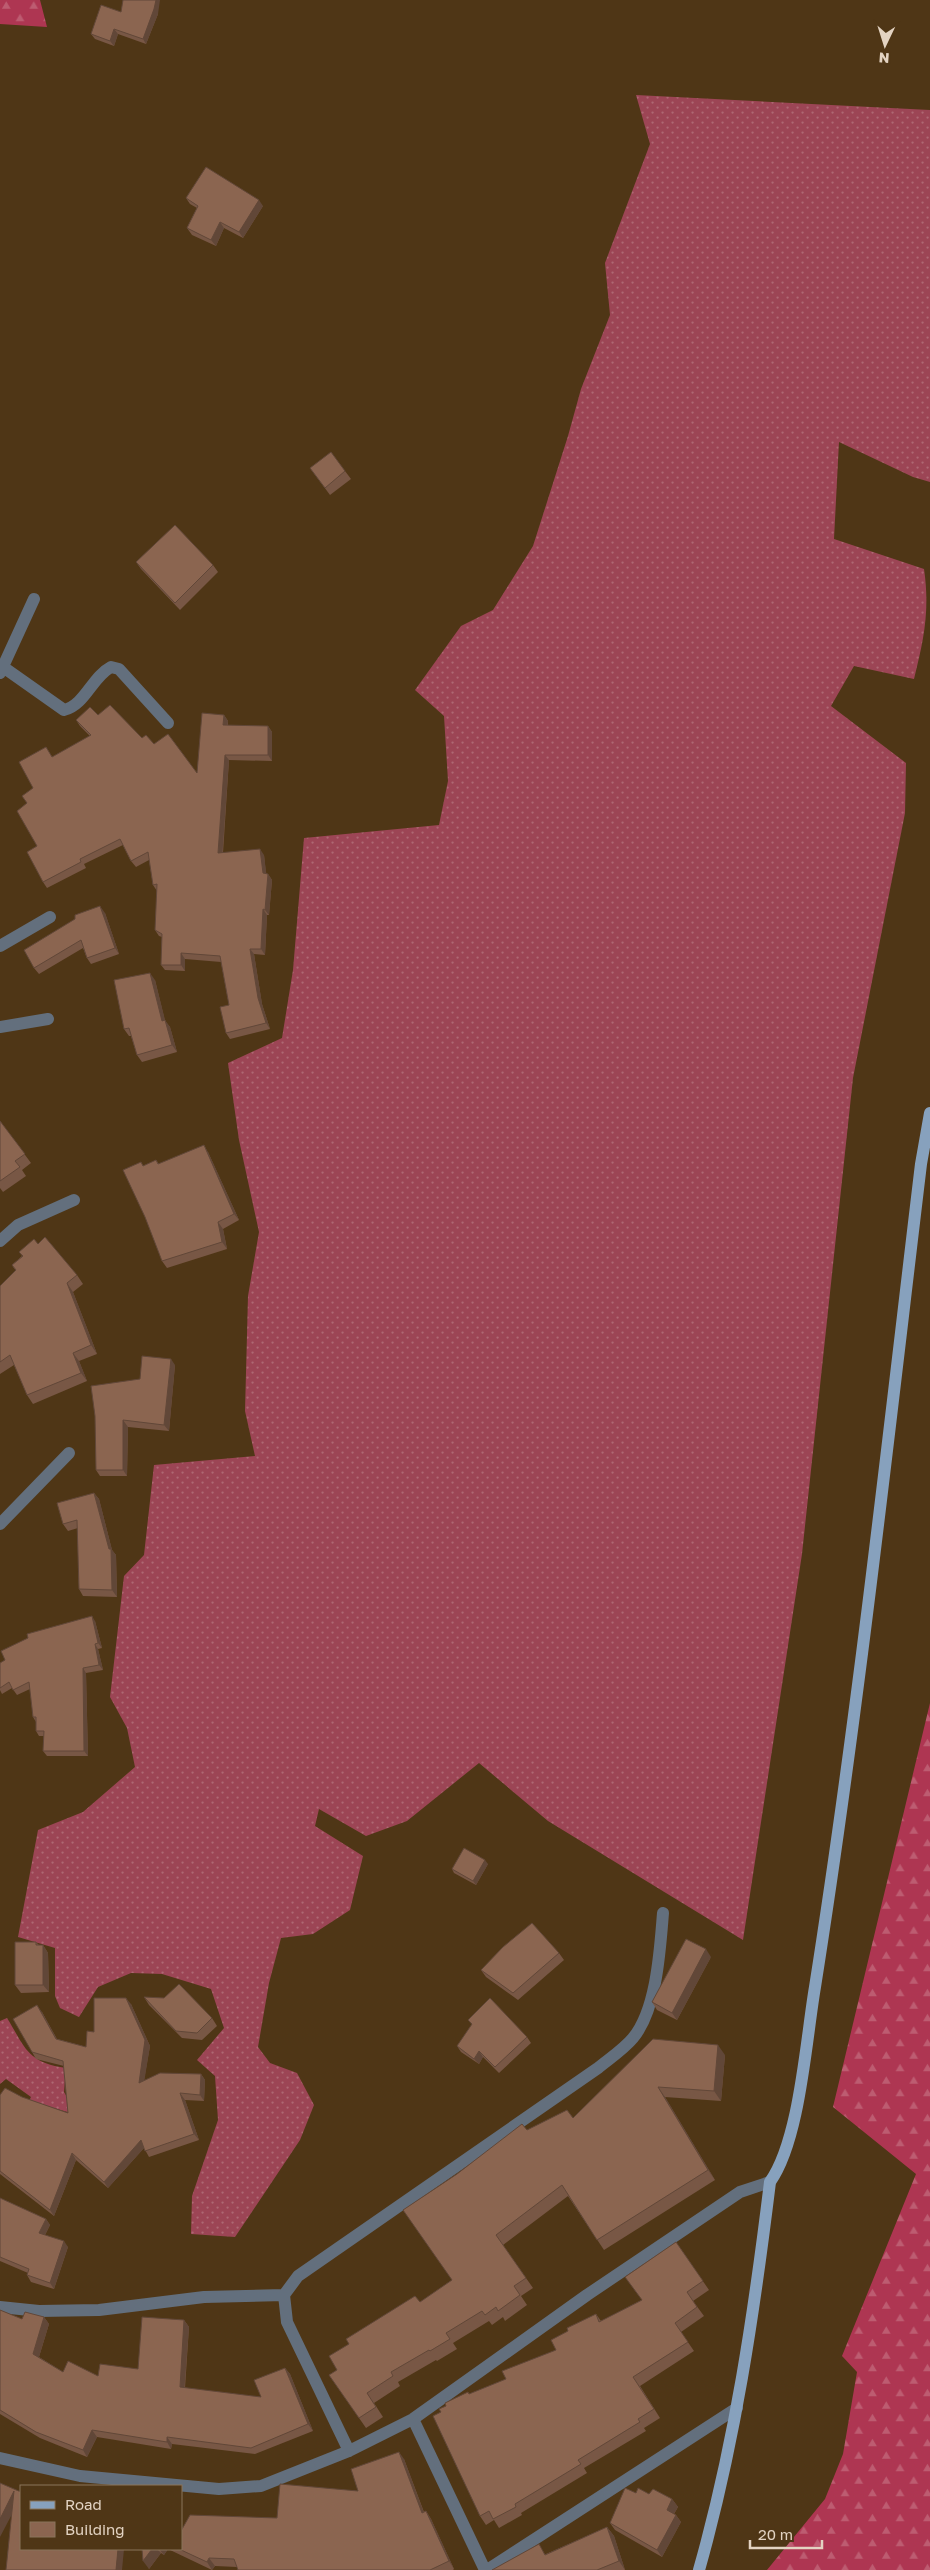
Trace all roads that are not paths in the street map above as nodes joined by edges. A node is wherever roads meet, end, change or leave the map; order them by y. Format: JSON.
{"nodes":[{"id":1,"x":34,"y":599,"type":"dead end"},
{"id":2,"x":2,"y":670,"type":"edge"},
{"id":3,"x":168,"y":723,"type":"dead end"},
{"id":4,"x":50,"y":917,"type":"dead end"},
{"id":5,"x":0,"y":946,"type":"edge"},
{"id":6,"x":48,"y":1019,"type":"dead end"},
{"id":7,"x":0,"y":1027,"type":"edge"},
{"id":8,"x":930,"y":1113,"type":"edge"},
{"id":9,"x":74,"y":1200,"type":"dead end"},
{"id":10,"x":0,"y":1241,"type":"edge"},
{"id":11,"x":68,"y":1453,"type":"dead end"},
{"id":12,"x":0,"y":1524,"type":"edge"},
{"id":13,"x":663,"y":1913,"type":"dead end"},
{"id":14,"x":770,"y":2182,"type":"junction"},
{"id":15,"x":284,"y":2295,"type":"junction"},
{"id":16,"x":0,"y":2306,"type":"edge"},
{"id":17,"x":737,"y":2408,"type":"junction"},
{"id":18,"x":413,"y":2419,"type":"junction"},
{"id":19,"x":349,"y":2451,"type":"junction"},
{"id":20,"x":0,"y":2458,"type":"edge"},
{"id":21,"x":176,"y":2485,"type":"edge"},
{"id":22,"x":182,"y":2486,"type":"edge"},
{"id":23,"x":486,"y":2570,"type":"edge"},
{"id":24,"x":699,"y":2570,"type":"edge"}],
"edges":[{"from":1,"to":2,"type":"street"},
{"from":2,"to":3,"type":"street"},
{"from":4,"to":5,"type":"street"},
{"from":6,"to":7,"type":"street"},
{"from":8,"to":14,"type":"main road"},
{"from":9,"to":10,"type":"street"},
{"from":11,"to":12,"type":"street"},
{"from":13,"to":15,"type":"street"},
{"from":14,"to":17,"type":"main road"},
{"from":14,"to":18,"type":"street"},
{"from":15,"to":16,"type":"street"},
{"from":15,"to":19,"type":"street"},
{"from":17,"to":23,"type":"street"},
{"from":17,"to":24,"type":"main road"},
{"from":18,"to":19,"type":"street"},
{"from":18,"to":23,"type":"street"},
{"from":19,"to":22,"type":"street"},
{"from":20,"to":21,"type":"street"}]}
